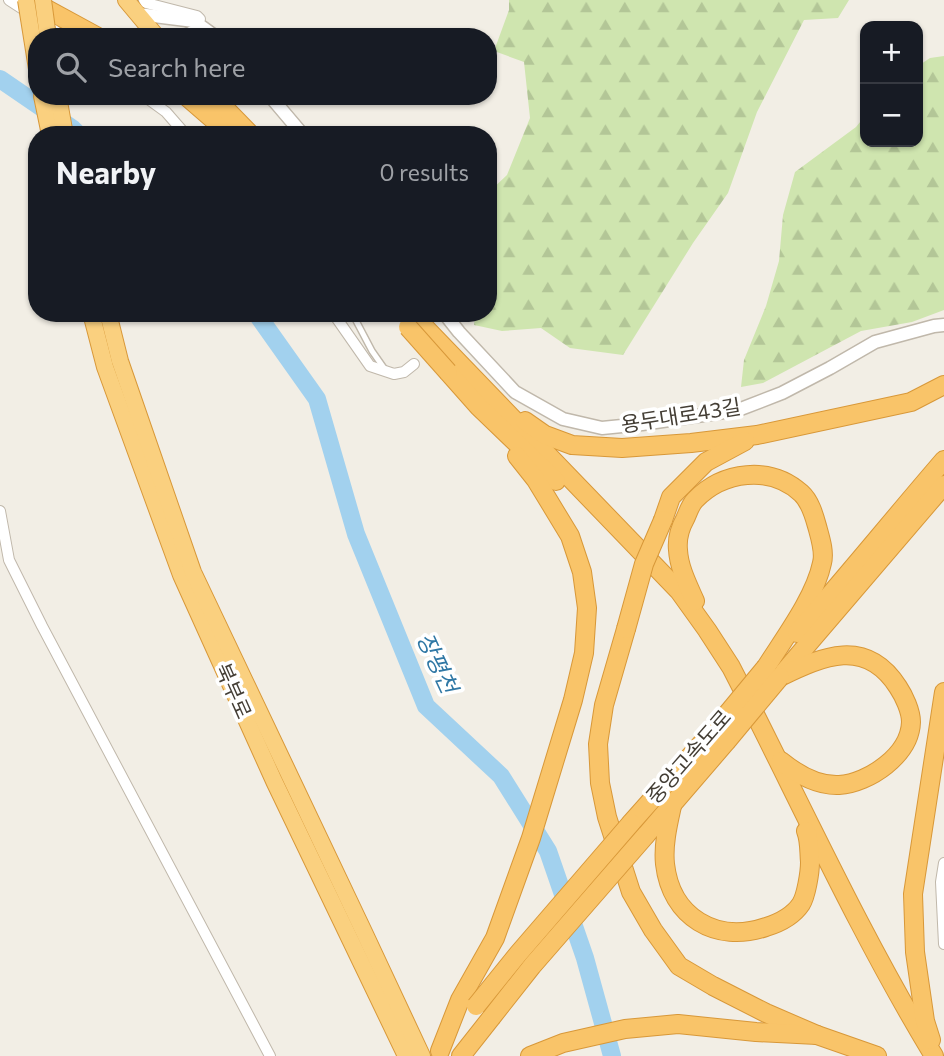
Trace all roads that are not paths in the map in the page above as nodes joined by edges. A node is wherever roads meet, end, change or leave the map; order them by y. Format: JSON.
{"nodes":[{"id":1,"x":9,"y":0,"type":"edge"},
{"id":2,"x":28,"y":0,"type":"edge"},
{"id":3,"x":43,"y":0,"type":"edge"},
{"id":4,"x":126,"y":0,"type":"edge"},
{"id":5,"x":141,"y":7,"type":"edge"},
{"id":6,"x":32,"y":28,"type":"edge"},
{"id":7,"x":47,"y":28,"type":"edge"},
{"id":8,"x":51,"y":28,"type":"edge"},
{"id":9,"x":81,"y":28,"type":"edge"},
{"id":10,"x":152,"y":28,"type":"edge"},
{"id":11,"x":204,"y":28,"type":"edge"},
{"id":12,"x":44,"y":105,"type":"edge"},
{"id":13,"x":60,"y":105,"type":"edge"},
{"id":14,"x":156,"y":105,"type":"edge"},
{"id":15,"x":194,"y":105,"type":"edge"},
{"id":16,"x":196,"y":105,"type":"edge"},
{"id":17,"x":222,"y":105,"type":"edge"},
{"id":18,"x":278,"y":105,"type":"edge"},
{"id":19,"x":48,"y":126,"type":"edge"},
{"id":20,"x":63,"y":126,"type":"edge"},
{"id":21,"x":178,"y":126,"type":"edge"},
{"id":22,"x":213,"y":126,"type":"edge"},
{"id":23,"x":221,"y":126,"type":"edge"},
{"id":24,"x":242,"y":126,"type":"edge"},
{"id":25,"x":295,"y":126,"type":"edge"},
{"id":26,"x":95,"y":322,"type":"edge"},
{"id":27,"x":109,"y":322,"type":"edge"},
{"id":28,"x":339,"y":322,"type":"edge"},
{"id":29,"x":357,"y":322,"type":"edge"},
{"id":30,"x":408,"y":322,"type":"edge"},
{"id":31,"x":409,"y":322,"type":"edge"},
{"id":32,"x":448,"y":322,"type":"edge"},
{"id":33,"x":944,"y":325,"type":"edge"},
{"id":34,"x":113,"y":364,"type":"junction"},
{"id":35,"x":414,"y":364,"type":"dead end"},
{"id":36,"x":387,"y":372,"type":"junction"},
{"id":37,"x":944,"y":385,"type":"edge"},
{"id":38,"x":484,"y":401,"type":"junction"},
{"id":39,"x":757,"y":435,"type":"junction"},
{"id":40,"x":944,"y":460,"type":"edge"},
{"id":41,"x":944,"y":485,"type":"edge"},
{"id":42,"x":0,"y":511,"type":"edge"},
{"id":43,"x":708,"y":630,"type":"junction"},
{"id":44,"x":773,"y":672,"type":"junction"},
{"id":45,"x":944,"y":692,"type":"edge"},
{"id":46,"x":722,"y":733,"type":"junction"},
{"id":47,"x":777,"y":758,"type":"junction"},
{"id":48,"x":671,"y":806,"type":"junction"},
{"id":49,"x":944,"y":863,"type":"edge"},
{"id":50,"x":943,"y":893,"type":"edge"},
{"id":51,"x":944,"y":944,"type":"edge"},
{"id":52,"x":817,"y":1035,"type":"junction"},
{"id":53,"x":438,"y":1054,"type":"edge"},
{"id":54,"x":270,"y":1056,"type":"edge"},
{"id":55,"x":406,"y":1056,"type":"edge"},
{"id":56,"x":422,"y":1056,"type":"edge"},
{"id":57,"x":461,"y":1056,"type":"edge"},
{"id":58,"x":530,"y":1056,"type":"edge"},
{"id":59,"x":877,"y":1056,"type":"edge"},
{"id":60,"x":936,"y":1056,"type":"edge"}],
"edges":[{"from":1,"to":8,"type":"street"},
{"from":2,"to":6,"type":"highway","bridge":true},
{"from":2,"to":9,"type":"highway"},
{"from":3,"to":7,"type":"highway","bridge":true},
{"from":4,"to":5,"type":"highway"},
{"from":5,"to":10,"type":"highway"},
{"from":5,"to":11,"type":"street"},
{"from":12,"to":19,"type":"highway"},
{"from":13,"to":20,"type":"highway"},
{"from":14,"to":21,"type":"street"},
{"from":15,"to":22,"type":"lane"},
{"from":16,"to":23,"type":"highway"},
{"from":17,"to":24,"type":"highway"},
{"from":18,"to":25,"type":"street"},
{"from":26,"to":34,"type":"highway","name":"북부로"},
{"from":27,"to":34,"type":"highway","name":"북부로"},
{"from":28,"to":36,"type":"street"},
{"from":29,"to":36,"type":"lane"},
{"from":30,"to":38,"type":"highway","bridge":true},
{"from":31,"to":38,"type":"highway"},
{"from":32,"to":33,"type":"street","name":"용두대로43길"},
{"from":34,"to":55,"type":"highway","name":"북부로"},
{"from":34,"to":56,"type":"highway","name":"북부로"},
{"from":35,"to":36,"type":"street"},
{"from":37,"to":39,"type":"highway"},
{"from":38,"to":39,"type":"highway"},
{"from":38,"to":43,"type":"highway"},
{"from":38,"to":48,"type":"highway"},
{"from":38,"to":53,"type":"highway"},
{"from":39,"to":52,"type":"highway","bridge":true},
{"from":40,"to":44,"type":"highway","name":"중앙고속도로"},
{"from":41,"to":44,"type":"highway","name":"중앙고속도로"},
{"from":42,"to":54,"type":"street"},
{"from":43,"to":44,"type":"highway"},
{"from":43,"to":47,"type":"highway"},
{"from":44,"to":46,"type":"highway","name":"중앙고속도로","bridge":true},
{"from":44,"to":47,"type":"highway"},
{"from":45,"to":60,"type":"highway"},
{"from":46,"to":48,"type":"highway","name":"중앙고속도로"},
{"from":46,"to":53,"type":"highway","name":"중앙고속도로","bridge":true},
{"from":47,"to":60,"type":"highway"},
{"from":48,"to":57,"type":"highway","name":"중앙고속도로","bridge":true},
{"from":49,"to":50,"type":"street"},
{"from":50,"to":51,"type":"street"},
{"from":52,"to":58,"type":"highway"},
{"from":52,"to":59,"type":"highway"}]}
